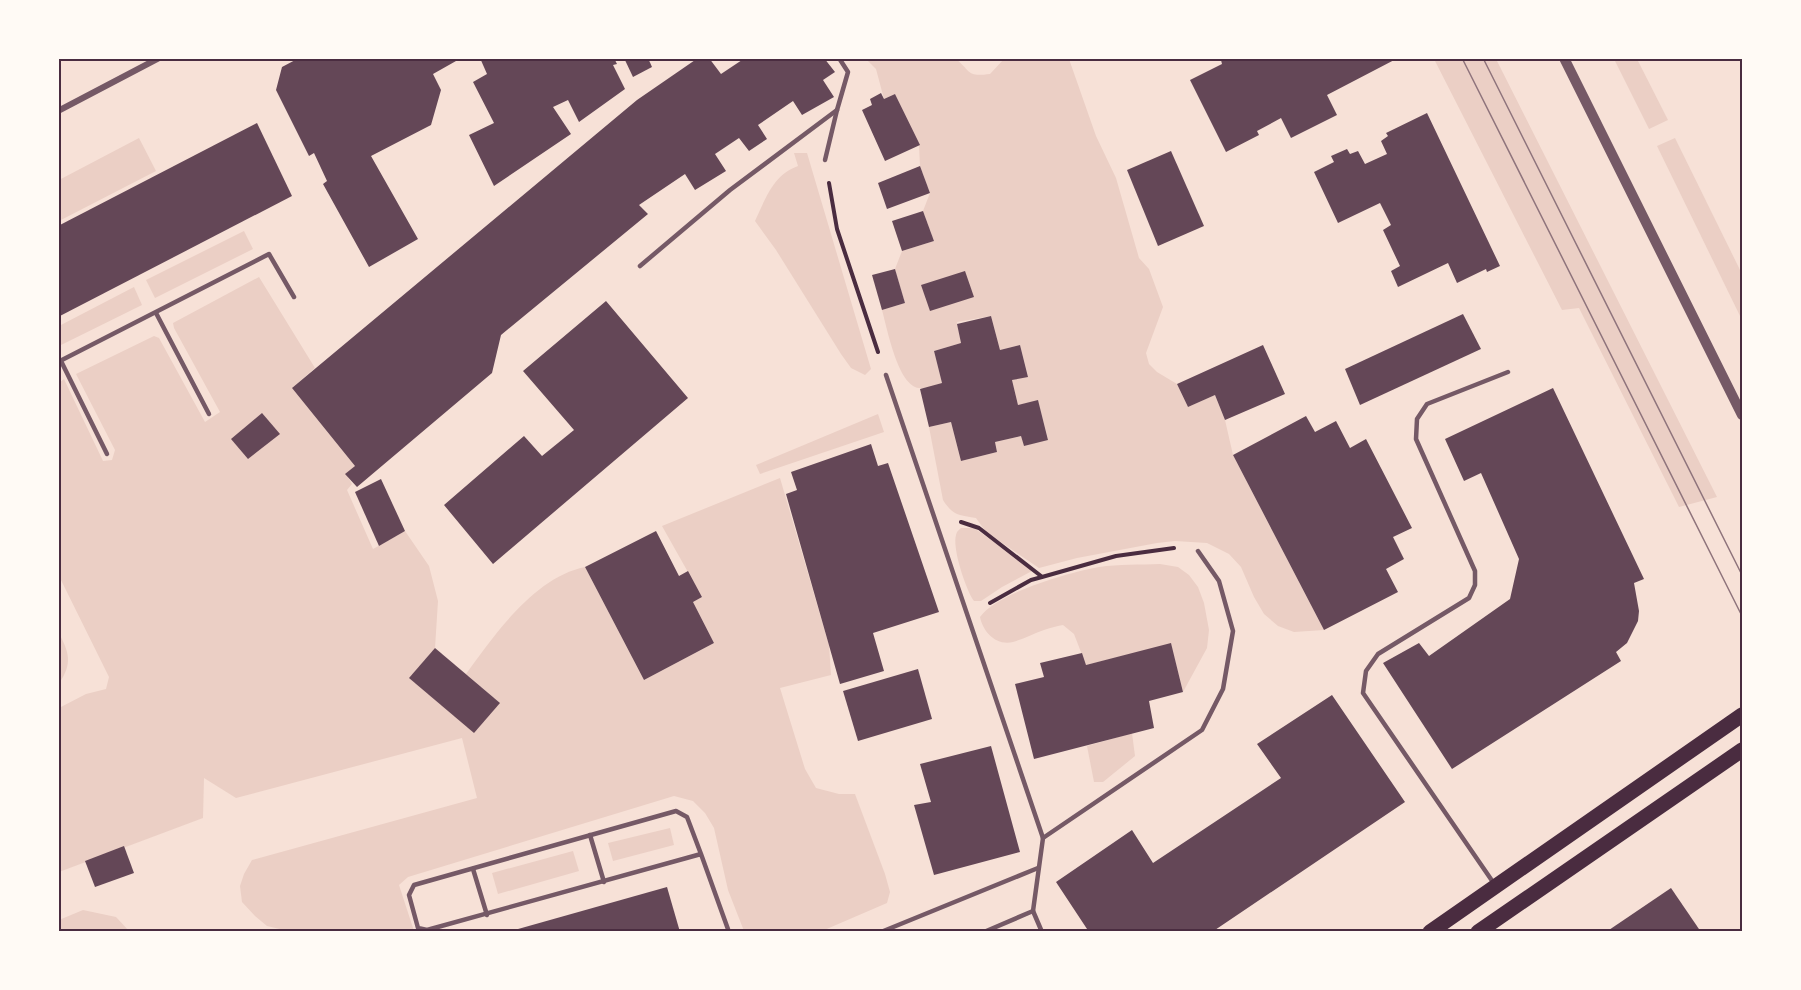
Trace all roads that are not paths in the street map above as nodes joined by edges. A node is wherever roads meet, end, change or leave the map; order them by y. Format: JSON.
{"nodes":[{"id":1,"x":159,"y":58,"type":"edge"},
{"id":2,"x":839,"y":58,"type":"edge"},
{"id":3,"x":1564,"y":58,"type":"edge"},
{"id":4,"x":837,"y":110,"type":"junction"},
{"id":5,"x":58,"y":111,"type":"edge"},
{"id":6,"x":825,"y":160,"type":"road end"},
{"id":7,"x":640,"y":266,"type":"dead end"},
{"id":8,"x":294,"y":297,"type":"dead end"},
{"id":9,"x":156,"y":312,"type":"junction"},
{"id":10,"x":60,"y":361,"type":"edge"},
{"id":11,"x":1508,"y":372,"type":"dead end"},
{"id":12,"x":886,"y":375,"type":"road end"},
{"id":13,"x":209,"y":414,"type":"dead end"},
{"id":14,"x":1743,"y":415,"type":"edge"},
{"id":15,"x":107,"y":454,"type":"dead end"},
{"id":16,"x":1198,"y":551,"type":"road end"},
{"id":17,"x":1743,"y":715,"type":"edge"},
{"id":18,"x":1743,"y":750,"type":"edge"},
{"id":19,"x":590,"y":836,"type":"junction"},
{"id":20,"x":1043,"y":838,"type":"junction"},
{"id":21,"x":701,"y":854,"type":"junction"},
{"id":22,"x":1038,"y":868,"type":"junction"},
{"id":23,"x":473,"y":869,"type":"junction"},
{"id":24,"x":604,"y":882,"type":"junction"},
{"id":25,"x":1495,"y":886,"type":"junction"},
{"id":26,"x":1032,"y":911,"type":"junction"},
{"id":27,"x":487,"y":915,"type":"junction"},
{"id":28,"x":729,"y":932,"type":"edge"},
{"id":29,"x":881,"y":932,"type":"edge"},
{"id":30,"x":984,"y":932,"type":"edge"},
{"id":31,"x":1042,"y":932,"type":"edge"},
{"id":32,"x":1430,"y":932,"type":"edge"},
{"id":33,"x":1478,"y":932,"type":"edge"}],
"edges":[{"from":1,"to":5,"type":"street"},
{"from":2,"to":4,"type":"lane"},
{"from":3,"to":14,"type":"street"},
{"from":4,"to":6,"type":"lane"},
{"from":4,"to":7,"type":"lane"},
{"from":8,"to":9,"type":"lane"},
{"from":9,"to":10,"type":"lane"},
{"from":9,"to":13,"type":"lane"},
{"from":10,"to":15,"type":"lane"},
{"from":11,"to":25,"type":"lane"},
{"from":12,"to":20,"type":"lane"},
{"from":16,"to":20,"type":"lane"},
{"from":17,"to":25,"type":"main road"},
{"from":18,"to":33,"type":"main road"},
{"from":19,"to":21,"type":"lane"},
{"from":19,"to":23,"type":"lane"},
{"from":19,"to":24,"type":"lane"},
{"from":20,"to":22,"type":"lane"},
{"from":21,"to":24,"type":"lane"},
{"from":21,"to":28,"type":"lane"},
{"from":22,"to":26,"type":"lane"},
{"from":22,"to":29,"type":"lane"},
{"from":23,"to":27,"type":"lane"},
{"from":23,"to":27,"type":"lane"},
{"from":24,"to":27,"type":"lane"},
{"from":25,"to":32,"type":"main road"},
{"from":26,"to":30,"type":"lane"},
{"from":26,"to":31,"type":"lane"}]}
